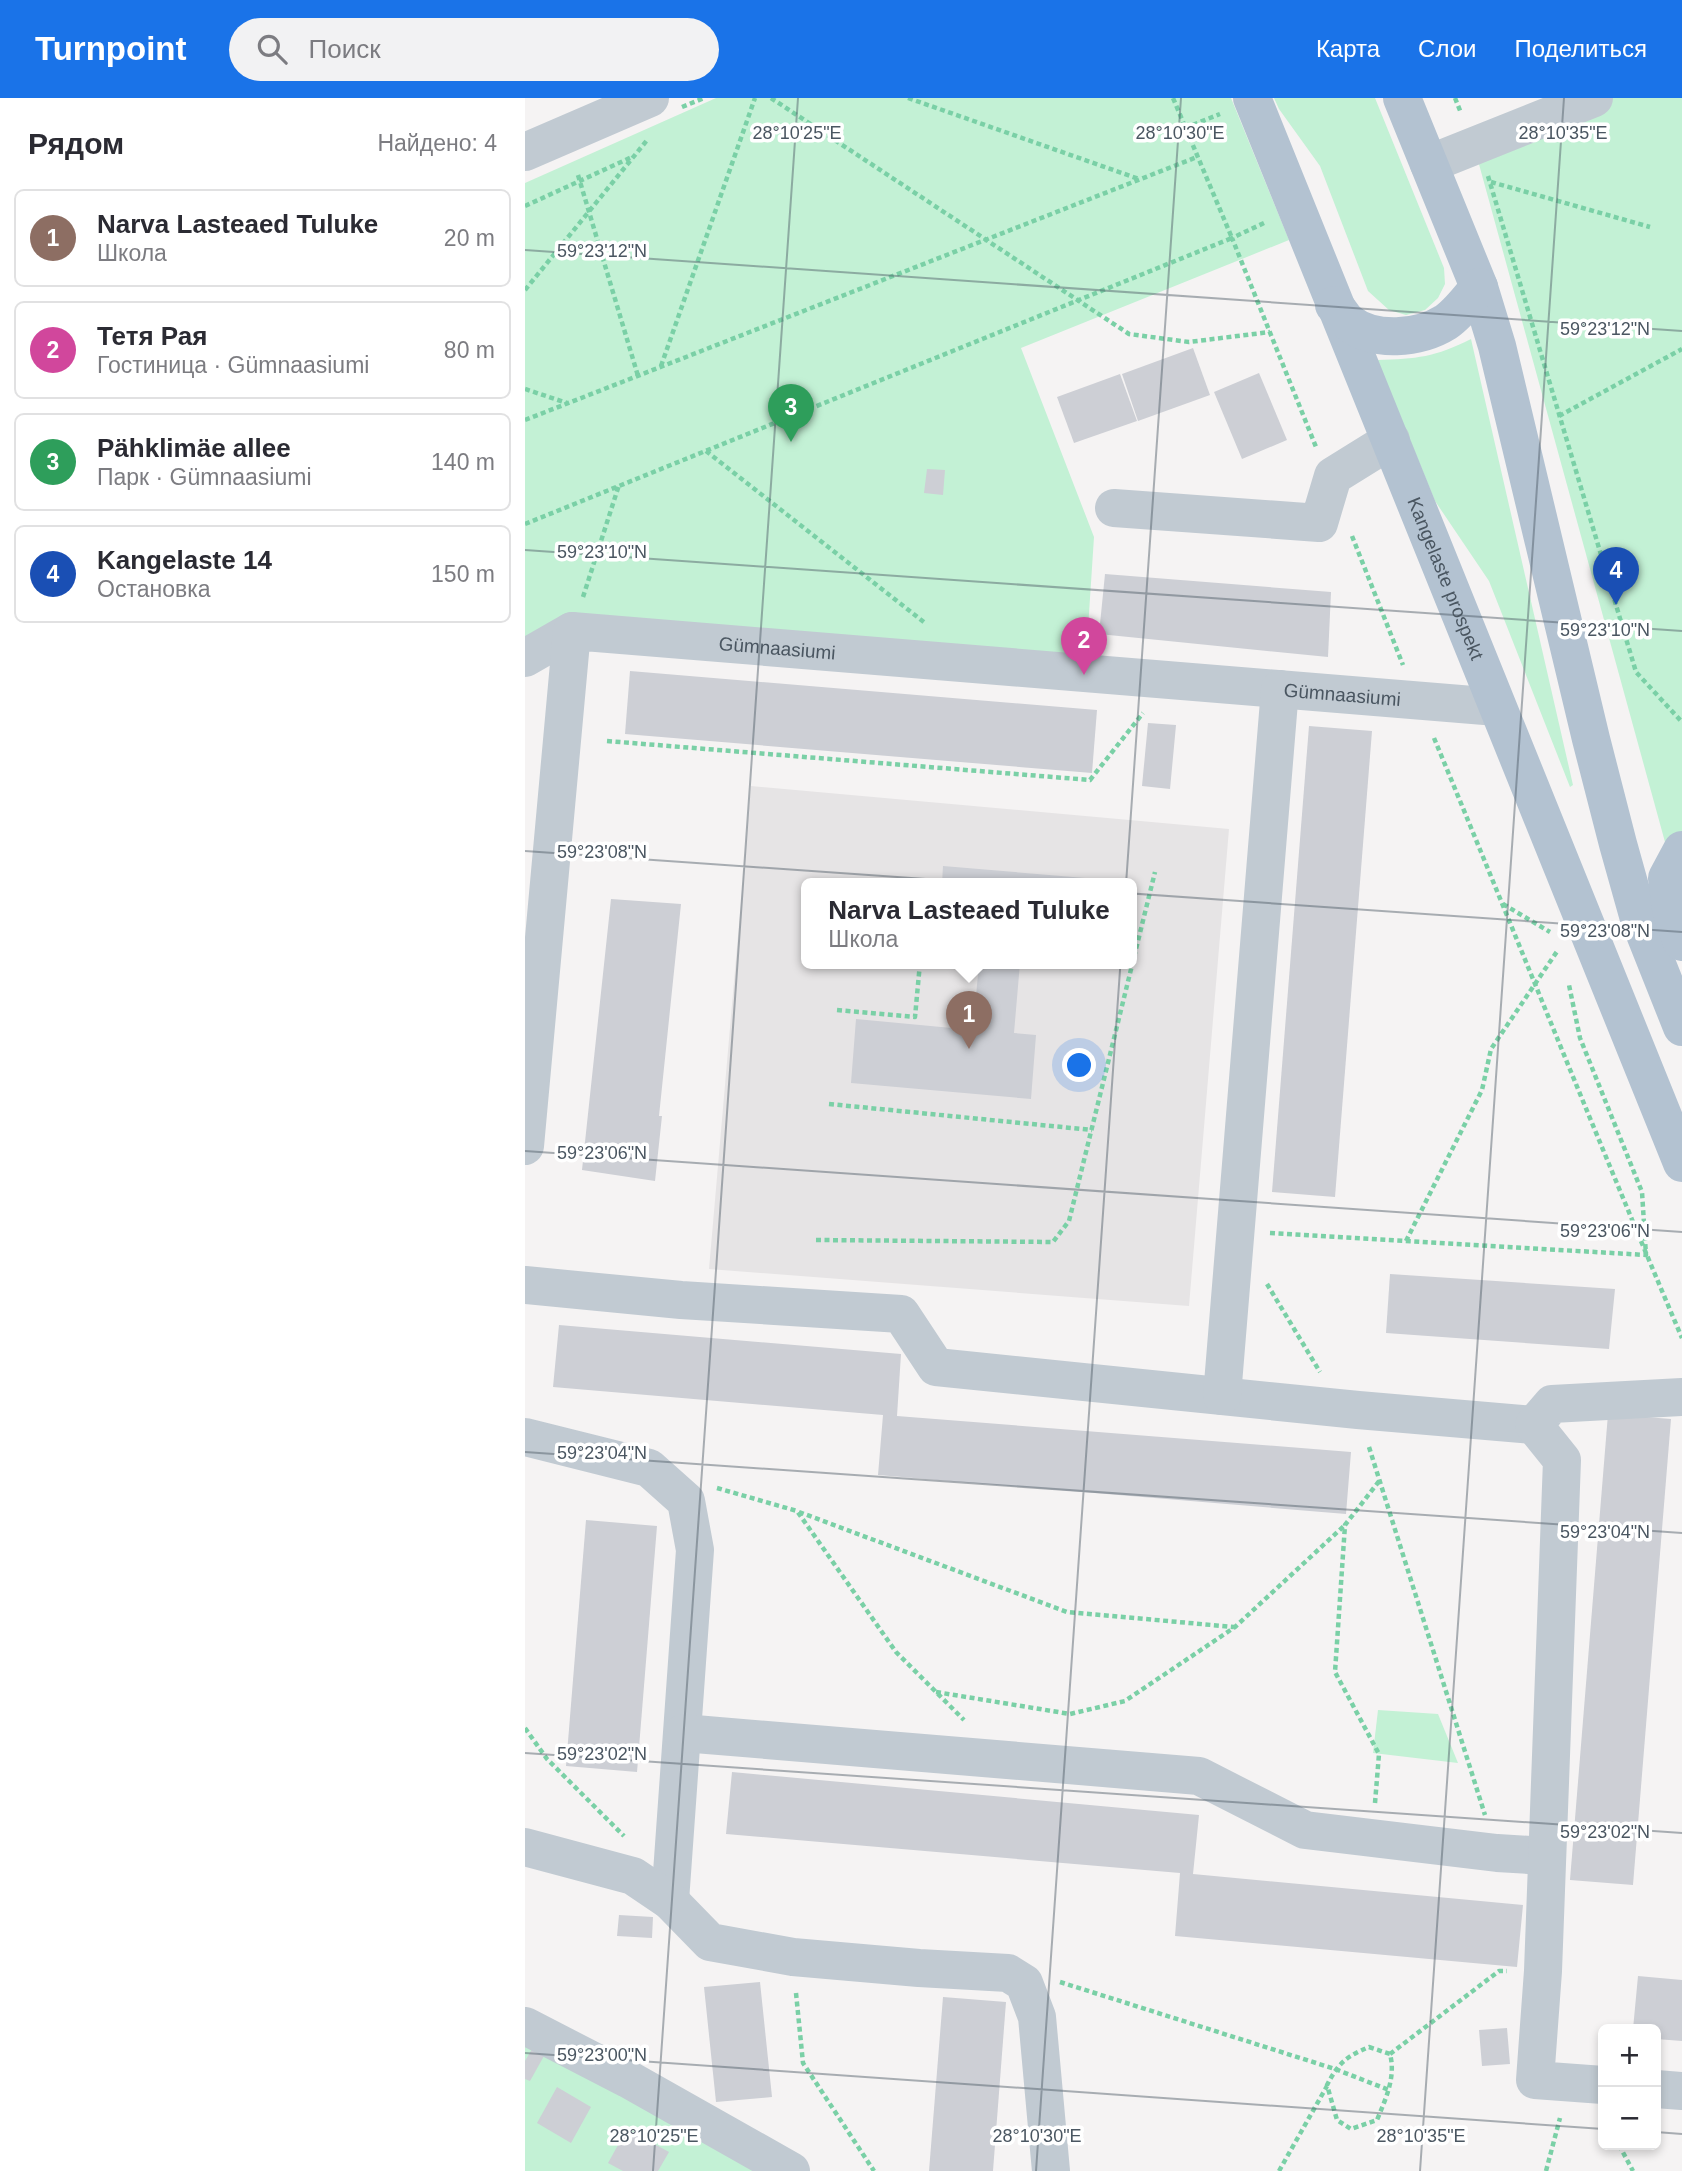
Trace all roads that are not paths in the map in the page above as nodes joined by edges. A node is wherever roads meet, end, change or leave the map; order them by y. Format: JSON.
{"nodes":[{"id":1,"x":1402,"y":98,"type":"edge"},
{"id":2,"x":1594,"y":98,"type":"edge"},
{"id":3,"x":1237,"y":106,"type":"edge"},
{"id":4,"x":651,"y":116,"type":"edge"},
{"id":5,"x":525,"y":152,"type":"edge"},
{"id":6,"x":1429,"y":164,"type":"junction"},
{"id":7,"x":1479,"y":287,"type":"junction"},
{"id":8,"x":1335,"y":305,"type":"junction"},
{"id":9,"x":1391,"y":440,"type":"junction"},
{"id":10,"x":1114,"y":508,"type":"dead end"},
{"id":11,"x":572,"y":631,"type":"junction"},
{"id":12,"x":525,"y":658,"type":"edge"},
{"id":13,"x":1280,"y":689,"type":"junction"},
{"id":14,"x":1497,"y":707,"type":"junction"},
{"id":15,"x":1618,"y":844,"type":"junction"},
{"id":16,"x":1682,"y":850,"type":"edge"},
{"id":17,"x":1557,"y":853,"type":"junction"},
{"id":18,"x":1682,"y":942,"type":"edge"},
{"id":19,"x":1682,"y":1027,"type":"edge"},
{"id":20,"x":525,"y":1146,"type":"edge"},
{"id":21,"x":1682,"y":1163,"type":"edge"},
{"id":22,"x":525,"y":1285,"type":"edge"},
{"id":23,"x":1222,"y":1396,"type":"junction"},
{"id":24,"x":1682,"y":1398,"type":"edge"},
{"id":25,"x":1534,"y":1425,"type":"junction"},
{"id":26,"x":525,"y":1437,"type":"edge"},
{"id":27,"x":683,"y":1733,"type":"junction"},
{"id":28,"x":525,"y":1847,"type":"edge"},
{"id":29,"x":1546,"y":1856,"type":"junction"},
{"id":30,"x":670,"y":1901,"type":"junction"},
{"id":31,"x":525,"y":2026,"type":"edge"},
{"id":32,"x":1586,"y":2084,"type":"edge"},
{"id":33,"x":1661,"y":2089,"type":"edge"},
{"id":34,"x":1682,"y":2091,"type":"edge"},
{"id":35,"x":791,"y":2171,"type":"edge"},
{"id":36,"x":1051,"y":2171,"type":"edge"}],
"edges":[{"from":1,"to":6,"type":"main road"},
{"from":2,"to":6,"type":"street"},
{"from":3,"to":8,"type":"main road","name":"Kangelaste prospekt"},
{"from":4,"to":5,"type":"street"},
{"from":6,"to":7,"type":"main road"},
{"from":7,"to":8,"type":"main road","name":"Kangelaste prospekt"},
{"from":7,"to":15,"type":"main road"},
{"from":8,"to":9,"type":"main road","name":"Kangelaste prospekt"},
{"from":9,"to":10,"type":"street"},
{"from":9,"to":14,"type":"main road","name":"Kangelaste prospekt"},
{"from":11,"to":12,"type":"street"},
{"from":11,"to":13,"type":"street","name":"Gümnaasiumi"},
{"from":11,"to":20,"type":"street"},
{"from":13,"to":14,"type":"street","name":"Gümnaasiumi"},
{"from":13,"to":23,"type":"street"},
{"from":14,"to":17,"type":"main road","name":"Kangelaste prospekt"},
{"from":15,"to":17,"type":"main road"},
{"from":15,"to":19,"type":"main road"},
{"from":16,"to":18,"type":"main road"},
{"from":17,"to":21,"type":"main road","name":"Kangelaste prospekt"},
{"from":22,"to":23,"type":"street"},
{"from":23,"to":25,"type":"street"},
{"from":24,"to":25,"type":"street"},
{"from":25,"to":29,"type":"street"},
{"from":26,"to":27,"type":"street"},
{"from":27,"to":29,"type":"street"},
{"from":27,"to":30,"type":"street"},
{"from":28,"to":30,"type":"street"},
{"from":29,"to":32,"type":"street"},
{"from":30,"to":36,"type":"street"},
{"from":31,"to":35,"type":"street"},
{"from":33,"to":34,"type":"street"}]}
